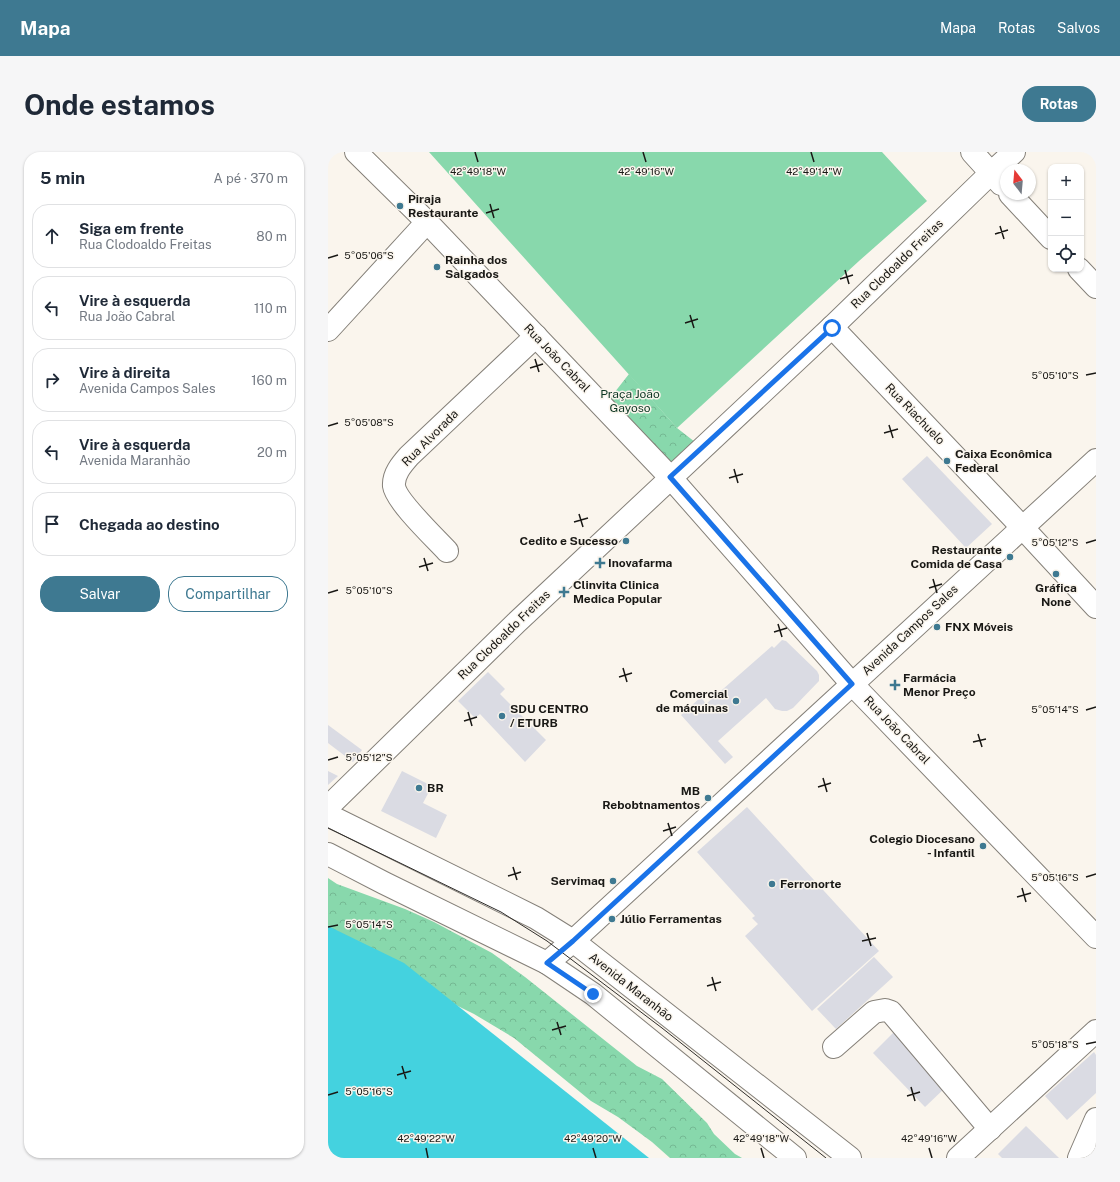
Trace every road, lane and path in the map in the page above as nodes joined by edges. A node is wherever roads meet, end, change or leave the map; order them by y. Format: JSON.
{"nodes":[{"id":1,"x":356,"y":152,"type":"edge"},
{"id":2,"x":972,"y":152,"type":"edge"},
{"id":3,"x":1014,"y":152,"type":"edge"},
{"id":4,"x":991,"y":173,"type":"junction"},
{"id":5,"x":1000,"y":183,"type":"edge"},
{"id":6,"x":1016,"y":200,"type":"edge"},
{"id":7,"x":427,"y":222,"type":"junction"},
{"id":8,"x":1049,"y":236,"type":"edge"},
{"id":9,"x":1082,"y":272,"type":"edge"},
{"id":10,"x":1096,"y":287,"type":"edge"},
{"id":11,"x":832,"y":328,"type":"junction"},
{"id":12,"x":328,"y":330,"type":"edge"},
{"id":13,"x":536,"y":336,"type":"junction"},
{"id":14,"x":1096,"y":460,"type":"edge"},
{"id":15,"x":670,"y":477,"type":"junction"},
{"id":16,"x":1022,"y":527,"type":"junction"},
{"id":17,"x":447,"y":551,"type":"dead end"},
{"id":18,"x":1096,"y":607,"type":"edge"},
{"id":19,"x":852,"y":684,"type":"junction"},
{"id":20,"x":328,"y":807,"type":"edge"},
{"id":21,"x":328,"y":815,"type":"edge"},
{"id":22,"x":328,"y":854,"type":"edge"},
{"id":23,"x":1096,"y":937,"type":"edge"},
{"id":24,"x":573,"y":941,"type":"junction"},
{"id":25,"x":547,"y":963,"type":"junction"},
{"id":26,"x":1096,"y":1031,"type":"edge"},
{"id":27,"x":834,"y":1046,"type":"dead end"},
{"id":28,"x":1096,"y":1119,"type":"edge"},
{"id":29,"x":990,"y":1129,"type":"junction"},
{"id":30,"x":795,"y":1158,"type":"edge"},
{"id":31,"x":850,"y":1158,"type":"edge"},
{"id":32,"x":958,"y":1158,"type":"edge"},
{"id":33,"x":1079,"y":1158,"type":"edge"}],
"edges":[{"from":1,"to":7,"type":"street","name":"Rua João Cabral"},
{"from":2,"to":4,"type":"street"},
{"from":3,"to":4,"type":"street","name":"Rua Clodoaldo Freitas"},
{"from":4,"to":5,"type":"street"},
{"from":4,"to":11,"type":"street","name":"Rua Clodoaldo Freitas"},
{"from":6,"to":8,"type":"street"},
{"from":7,"to":12,"type":"street"},
{"from":7,"to":13,"type":"street","name":"Rua João Cabral"},
{"from":9,"to":10,"type":"street"},
{"from":11,"to":15,"type":"street","name":"Rua Clodoaldo Freitas"},
{"from":11,"to":16,"type":"street","name":"Rua Riachuelo"},
{"from":13,"to":15,"type":"street","name":"Rua João Cabral"},
{"from":13,"to":17,"type":"street","name":"Rua Alvorada"},
{"from":14,"to":16,"type":"street","name":"Avenida Campos Sales"},
{"from":15,"to":19,"type":"street","name":"Rua João Cabral"},
{"from":15,"to":20,"type":"street","name":"Rua Clodoaldo Freitas"},
{"from":16,"to":18,"type":"street","name":"Rua Riachuelo"},
{"from":16,"to":19,"type":"street","name":"Avenida Campos Sales"},
{"from":19,"to":23,"type":"street","name":"Rua João Cabral"},
{"from":19,"to":24,"type":"street","name":"Avenida Campos Sales"},
{"from":21,"to":24,"type":"street","name":"Avenida Maranhão"},
{"from":22,"to":25,"type":"street"},
{"from":24,"to":25,"type":"street","name":"Avenida Campos Sales"},
{"from":24,"to":31,"type":"street","name":"Avenida Maranhão"},
{"from":25,"to":30,"type":"street"},
{"from":26,"to":29,"type":"street"},
{"from":27,"to":29,"type":"street"},
{"from":28,"to":33,"type":"street"},
{"from":29,"to":32,"type":"street"}]}
